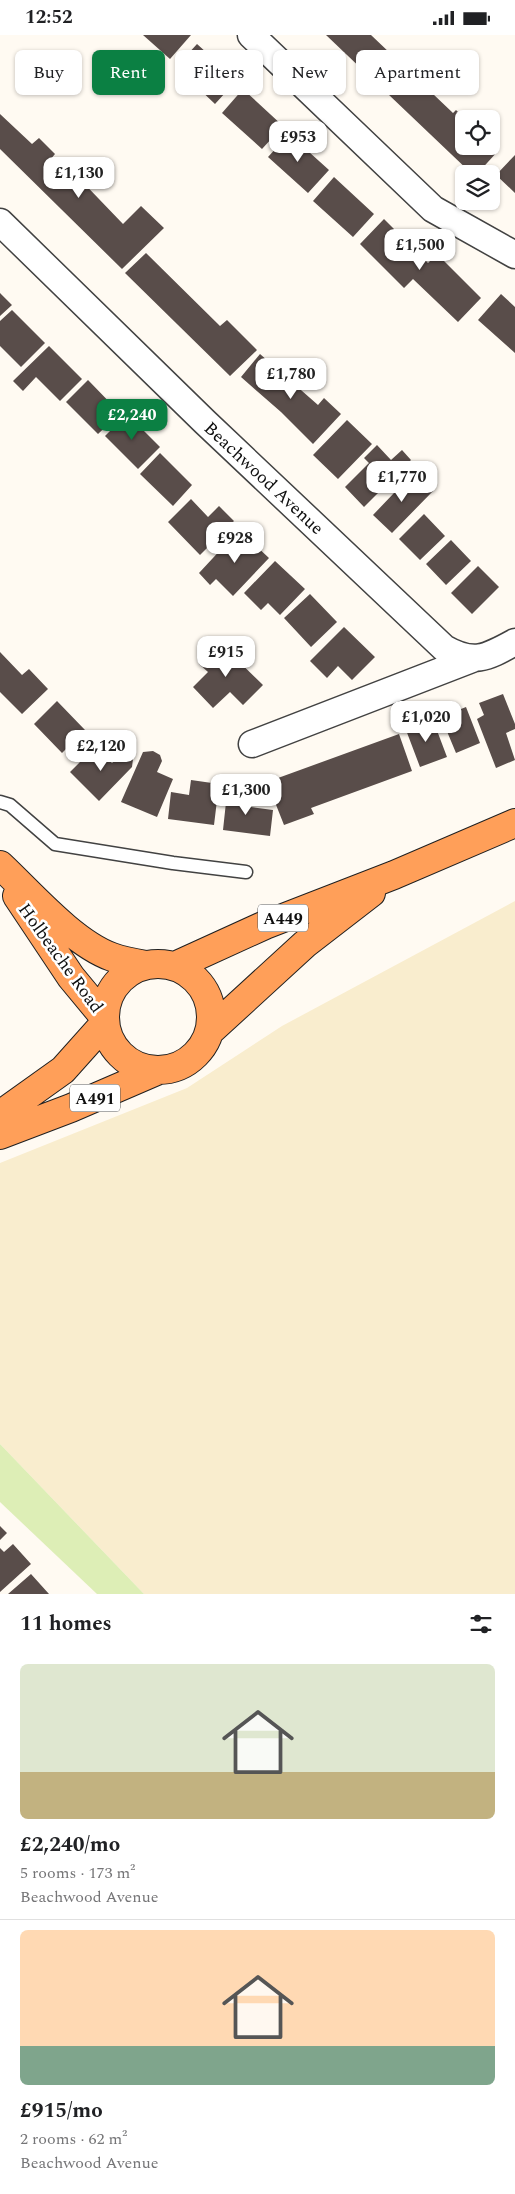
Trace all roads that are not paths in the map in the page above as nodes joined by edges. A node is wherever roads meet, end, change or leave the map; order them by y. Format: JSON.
{"nodes":[{"id":1,"x":251,"y":35,"type":"edge"},
{"id":2,"x":0,"y":222,"type":"edge"},
{"id":3,"x":515,"y":255,"type":"edge"},
{"id":4,"x":515,"y":642,"type":"edge"},
{"id":5,"x":472,"y":659,"type":"junction"},
{"id":6,"x":252,"y":744,"type":"dead end"},
{"id":7,"x":0,"y":802,"type":"edge"},
{"id":8,"x":515,"y":823,"type":"edge"},
{"id":9,"x":0,"y":865,"type":"edge"},
{"id":10,"x":0,"y":872,"type":"edge"},
{"id":11,"x":246,"y":872,"type":"dead end"},
{"id":12,"x":394,"y":875,"type":"junction"},
{"id":13,"x":146,"y":965,"type":"junction"},
{"id":14,"x":175,"y":966,"type":"junction"},
{"id":15,"x":105,"y":1021,"type":"junction"},
{"id":16,"x":208,"y":1032,"type":"junction"},
{"id":17,"x":159,"y":1070,"type":"junction"},
{"id":18,"x":0,"y":1115,"type":"edge"},
{"id":19,"x":0,"y":1135,"type":"edge"}],
"edges":[{"from":1,"to":3,"type":"street"},
{"from":2,"to":5,"type":"street","name":"Beachwood Avenue"},
{"from":4,"to":5,"type":"street"},
{"from":5,"to":6,"type":"street"},
{"from":7,"to":11,"type":"lane"},
{"from":8,"to":12,"type":"highway","number":"A449"},
{"from":9,"to":13,"type":"highway","name":"Holbeache Road"},
{"from":10,"to":15,"type":"highway","name":"Holbeache Road"},
{"from":12,"to":14,"type":"highway","number":"A449"},
{"from":12,"to":16,"type":"highway","number":"A449"},
{"from":13,"to":14,"type":"highway"},
{"from":13,"to":15,"type":"highway"},
{"from":14,"to":16,"type":"highway"},
{"from":15,"to":17,"type":"highway"},
{"from":15,"to":18,"type":"highway","number":"A491"},
{"from":16,"to":17,"type":"highway"},
{"from":17,"to":19,"type":"highway","number":"A491"}]}
